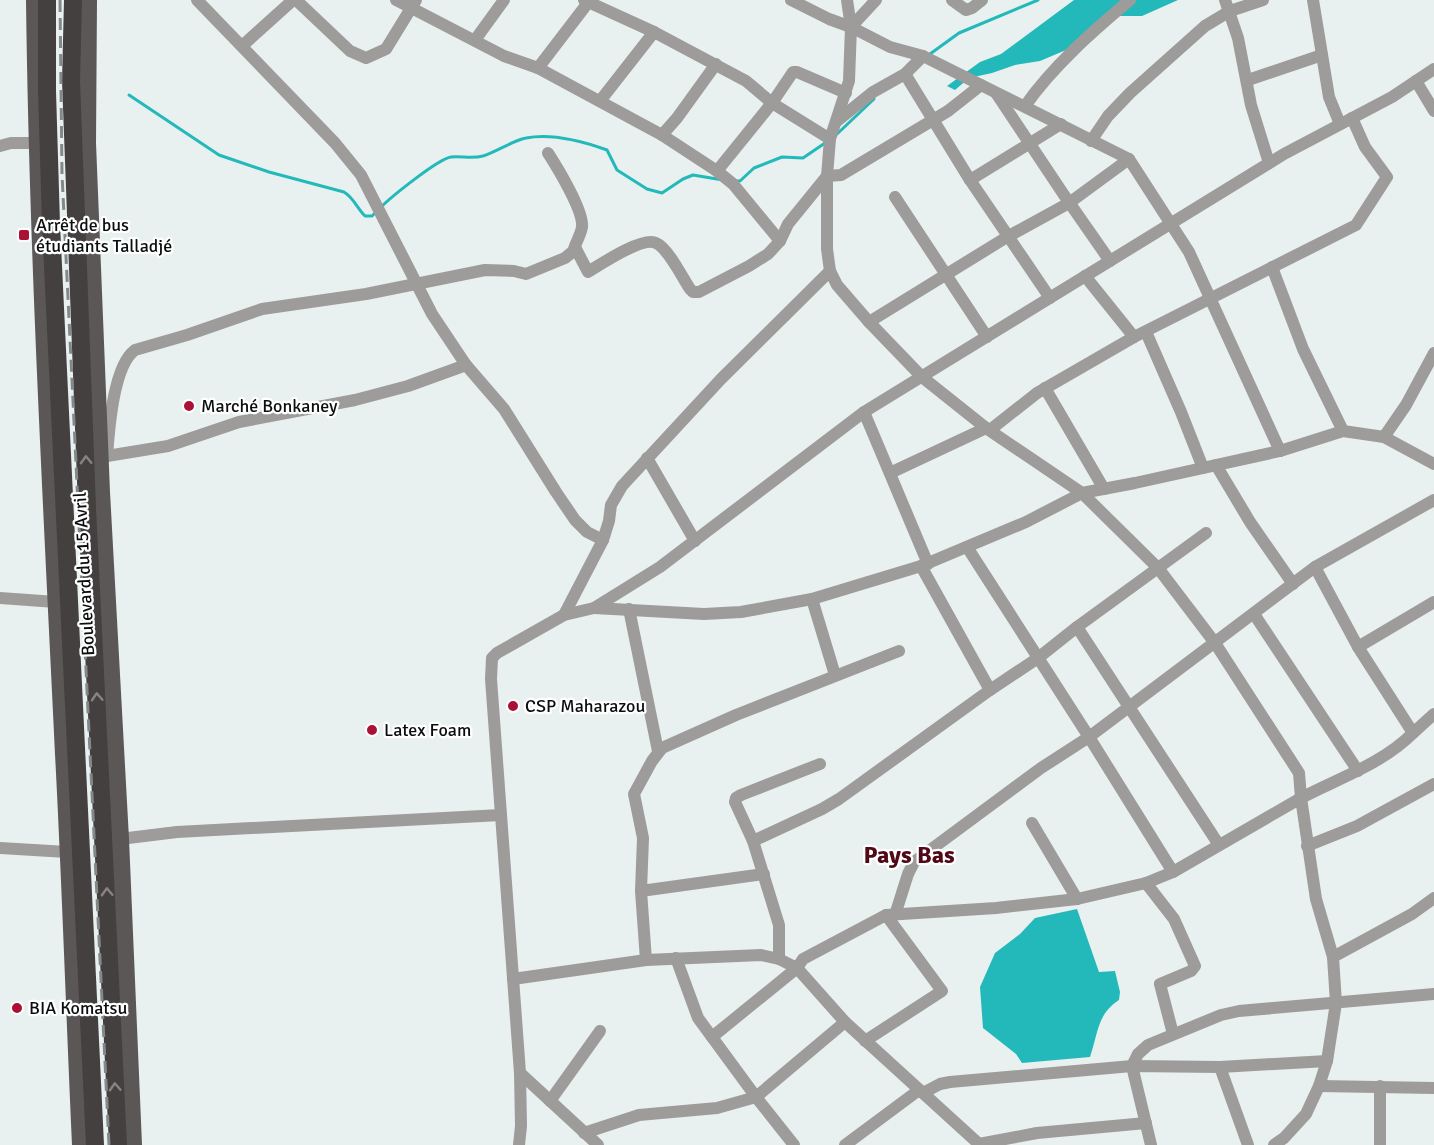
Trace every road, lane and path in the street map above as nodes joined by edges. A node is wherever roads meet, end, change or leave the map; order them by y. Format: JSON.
{"nodes":[{"id":1,"x":35,"y":0,"type":"edge"},
{"id":2,"x":48,"y":0,"type":"edge"},
{"id":3,"x":73,"y":0,"type":"edge"},
{"id":4,"x":88,"y":0,"type":"edge"},
{"id":5,"x":197,"y":0,"type":"edge"},
{"id":6,"x":295,"y":0,"type":"edge"},
{"id":7,"x":396,"y":0,"type":"edge"},
{"id":8,"x":504,"y":0,"type":"edge"},
{"id":9,"x":791,"y":0,"type":"edge"},
{"id":10,"x":848,"y":0,"type":"edge"},
{"id":11,"x":876,"y":0,"type":"edge"},
{"id":12,"x":952,"y":0,"type":"edge"},
{"id":13,"x":982,"y":0,"type":"edge"},
{"id":14,"x":1130,"y":0,"type":"edge"},
{"id":15,"x":1263,"y":0,"type":"edge"},
{"id":16,"x":1313,"y":0,"type":"edge"},
{"id":17,"x":588,"y":1,"type":"edge"},
{"id":18,"x":414,"y":4,"type":"edge"},
{"id":19,"x":1228,"y":6,"type":"edge"},
{"id":20,"x":851,"y":27,"type":"junction"},
{"id":21,"x":654,"y":32,"type":"junction"},
{"id":22,"x":475,"y":40,"type":"junction"},
{"id":23,"x":242,"y":46,"type":"junction"},
{"id":24,"x":1322,"y":54,"type":"junction"},
{"id":25,"x":923,"y":56,"type":"junction"},
{"id":26,"x":716,"y":64,"type":"junction"},
{"id":27,"x":538,"y":68,"type":"junction"},
{"id":28,"x":1434,"y":69,"type":"edge"},
{"id":29,"x":905,"y":74,"type":"junction"},
{"id":30,"x":1248,"y":80,"type":"junction"},
{"id":31,"x":1416,"y":81,"type":"junction"},
{"id":32,"x":981,"y":85,"type":"junction"},
{"id":33,"x":995,"y":92,"type":"junction"},
{"id":34,"x":846,"y":93,"type":"junction"},
{"id":35,"x":600,"y":101,"type":"junction"},
{"id":36,"x":772,"y":103,"type":"junction"},
{"id":37,"x":1025,"y":106,"type":"junction"},
{"id":38,"x":1434,"y":111,"type":"edge"},
{"id":39,"x":1352,"y":118,"type":"junction"},
{"id":40,"x":933,"y":119,"type":"junction"},
{"id":41,"x":836,"y":123,"type":"junction"},
{"id":42,"x":1061,"y":124,"type":"junction"},
{"id":43,"x":1340,"y":124,"type":"junction"},
{"id":44,"x":662,"y":135,"type":"junction"},
{"id":45,"x":830,"y":139,"type":"junction"},
{"id":46,"x":1091,"y":141,"type":"junction"},
{"id":47,"x":37,"y":143,"type":"junction"},
{"id":48,"x":1030,"y":145,"type":"junction"},
{"id":49,"x":0,"y":146,"type":"edge"},
{"id":50,"x":548,"y":153,"type":"dead end"},
{"id":51,"x":1129,"y":159,"type":"junction"},
{"id":52,"x":1269,"y":163,"type":"junction"},
{"id":53,"x":717,"y":171,"type":"junction"},
{"id":54,"x":827,"y":176,"type":"junction"},
{"id":55,"x":970,"y":180,"type":"junction"},
{"id":56,"x":895,"y":197,"type":"dead end"},
{"id":57,"x":1069,"y":203,"type":"junction"},
{"id":58,"x":1172,"y":223,"type":"junction"},
{"id":59,"x":1007,"y":237,"type":"junction"},
{"id":60,"x":780,"y":242,"type":"junction"},
{"id":61,"x":574,"y":249,"type":"junction"},
{"id":62,"x":1110,"y":261,"type":"junction"},
{"id":63,"x":1272,"y":267,"type":"junction"},
{"id":64,"x":830,"y":271,"type":"junction"},
{"id":65,"x":945,"y":275,"type":"junction"},
{"id":66,"x":1085,"y":276,"type":"junction"},
{"id":67,"x":417,"y":285,"type":"junction"},
{"id":68,"x":1050,"y":298,"type":"junction"},
{"id":69,"x":1209,"y":298,"type":"junction"},
{"id":70,"x":869,"y":322,"type":"junction"},
{"id":71,"x":1140,"y":334,"type":"junction"},
{"id":72,"x":987,"y":337,"type":"junction"},
{"id":73,"x":1434,"y":353,"type":"edge"},
{"id":74,"x":466,"y":365,"type":"junction"},
{"id":75,"x":922,"y":377,"type":"junction"},
{"id":76,"x":1045,"y":388,"type":"junction"},
{"id":77,"x":864,"y":412,"type":"junction"},
{"id":78,"x":988,"y":429,"type":"junction"},
{"id":79,"x":1344,"y":431,"type":"junction"},
{"id":80,"x":1384,"y":437,"type":"junction"},
{"id":81,"x":1280,"y":451,"type":"junction"},
{"id":82,"x":107,"y":456,"type":"junction"},
{"id":83,"x":647,"y":458,"type":"junction"},
{"id":84,"x":1434,"y":464,"type":"edge"},
{"id":85,"x":1209,"y":467,"type":"junction"},
{"id":86,"x":890,"y":473,"type":"junction"},
{"id":87,"x":1104,"y":489,"type":"junction"},
{"id":88,"x":101,"y":492,"type":"junction"},
{"id":89,"x":1082,"y":493,"type":"junction"},
{"id":90,"x":1434,"y":500,"type":"edge"},
{"id":91,"x":1206,"y":533,"type":"dead end"},
{"id":92,"x":603,"y":540,"type":"junction"},
{"id":93,"x":695,"y":541,"type":"junction"},
{"id":94,"x":967,"y":547,"type":"junction"},
{"id":95,"x":924,"y":565,"type":"junction"},
{"id":96,"x":1315,"y":567,"type":"junction"},
{"id":97,"x":1158,"y":568,"type":"junction"},
{"id":98,"x":1293,"y":584,"type":"junction"},
{"id":99,"x":0,"y":598,"type":"edge"},
{"id":100,"x":812,"y":598,"type":"junction"},
{"id":101,"x":56,"y":602,"type":"junction"},
{"id":102,"x":1434,"y":602,"type":"edge"},
{"id":103,"x":594,"y":608,"type":"junction"},
{"id":104,"x":629,"y":609,"type":"junction"},
{"id":105,"x":1254,"y":614,"type":"junction"},
{"id":106,"x":564,"y":615,"type":"junction"},
{"id":107,"x":1077,"y":627,"type":"junction"},
{"id":108,"x":1215,"y":643,"type":"junction"},
{"id":109,"x":1358,"y":647,"type":"junction"},
{"id":110,"x":899,"y":651,"type":"dead end"},
{"id":111,"x":1038,"y":658,"type":"junction"},
{"id":112,"x":835,"y":675,"type":"junction"},
{"id":113,"x":990,"y":690,"type":"junction"},
{"id":114,"x":1130,"y":706,"type":"junction"},
{"id":115,"x":1434,"y":714,"type":"edge"},
{"id":116,"x":1413,"y":733,"type":"junction"},
{"id":117,"x":1089,"y":737,"type":"junction"},
{"id":118,"x":658,"y":751,"type":"junction"},
{"id":119,"x":819,"y":764,"type":"dead end"},
{"id":120,"x":1358,"y":771,"type":"junction"},
{"id":121,"x":1434,"y":784,"type":"edge"},
{"id":122,"x":1301,"y":798,"type":"junction"},
{"id":123,"x":501,"y":816,"type":"junction"},
{"id":124,"x":1032,"y":823,"type":"dead end"},
{"id":125,"x":120,"y":839,"type":"junction"},
{"id":126,"x":753,"y":841,"type":"junction"},
{"id":127,"x":1219,"y":845,"type":"junction"},
{"id":128,"x":1307,"y":846,"type":"junction"},
{"id":129,"x":0,"y":848,"type":"edge"},
{"id":130,"x":67,"y":852,"type":"junction"},
{"id":131,"x":1173,"y":872,"type":"junction"},
{"id":132,"x":764,"y":874,"type":"junction"},
{"id":133,"x":1146,"y":883,"type":"junction"},
{"id":134,"x":641,"y":891,"type":"junction"},
{"id":135,"x":1434,"y":898,"type":"edge"},
{"id":136,"x":1077,"y":899,"type":"junction"},
{"id":137,"x":891,"y":915,"type":"junction"},
{"id":138,"x":1333,"y":957,"type":"junction"},
{"id":139,"x":676,"y":958,"type":"junction"},
{"id":140,"x":779,"y":959,"type":"junction"},
{"id":141,"x":646,"y":960,"type":"junction"},
{"id":142,"x":797,"y":968,"type":"junction"},
{"id":143,"x":513,"y":979,"type":"junction"},
{"id":144,"x":1434,"y":994,"type":"edge"},
{"id":145,"x":1336,"y":1003,"type":"junction"},
{"id":146,"x":845,"y":1022,"type":"junction"},
{"id":147,"x":600,"y":1031,"type":"dead end"},
{"id":148,"x":1173,"y":1034,"type":"junction"},
{"id":149,"x":712,"y":1037,"type":"junction"},
{"id":150,"x":865,"y":1041,"type":"junction"},
{"id":151,"x":1327,"y":1061,"type":"junction"},
{"id":152,"x":1132,"y":1066,"type":"junction"},
{"id":153,"x":1220,"y":1067,"type":"junction"},
{"id":154,"x":520,"y":1073,"type":"junction"},
{"id":155,"x":1319,"y":1086,"type":"junction"},
{"id":156,"x":1380,"y":1086,"type":"junction"},
{"id":157,"x":1434,"y":1088,"type":"edge"},
{"id":158,"x":921,"y":1092,"type":"junction"},
{"id":159,"x":756,"y":1098,"type":"junction"},
{"id":160,"x":550,"y":1101,"type":"junction"},
{"id":161,"x":1146,"y":1123,"type":"junction"},
{"id":162,"x":584,"y":1133,"type":"junction"},
{"id":163,"x":972,"y":1142,"type":"edge"},
{"id":164,"x":81,"y":1145,"type":"edge"},
{"id":165,"x":94,"y":1145,"type":"edge"},
{"id":166,"x":118,"y":1145,"type":"edge"},
{"id":167,"x":133,"y":1145,"type":"edge"},
{"id":168,"x":519,"y":1145,"type":"edge"},
{"id":169,"x":598,"y":1145,"type":"edge"},
{"id":170,"x":794,"y":1145,"type":"edge"},
{"id":171,"x":845,"y":1145,"type":"edge"},
{"id":172,"x":1151,"y":1145,"type":"edge"},
{"id":173,"x":1248,"y":1145,"type":"edge"},
{"id":174,"x":1274,"y":1145,"type":"edge"},
{"id":175,"x":1380,"y":1145,"type":"edge"}],
"edges":[{"from":1,"to":47,"type":"main road","name":"Boulevard du 15 Avril"},
{"from":2,"to":165,"type":"highway","name":"Boulevard du 15 Avril"},
{"from":166,"to":3,"type":"highway","name":"Boulevard du 15 Avril","one_way":true},
{"from":4,"to":88,"type":"main road","name":"Boulevard du 15 Avril"},
{"from":5,"to":23,"type":"street"},
{"from":6,"to":18,"type":"street"},
{"from":6,"to":23,"type":"street"},
{"from":7,"to":18,"type":"street"},
{"from":8,"to":22,"type":"street"},
{"from":9,"to":20,"type":"street"},
{"from":10,"to":20,"type":"street"},
{"from":11,"to":20,"type":"street"},
{"from":12,"to":13,"type":"street"},
{"from":14,"to":37,"type":"street"},
{"from":15,"to":19,"type":"street"},
{"from":16,"to":24,"type":"street"},
{"from":17,"to":21,"type":"street"},
{"from":17,"to":27,"type":"street"},
{"from":18,"to":22,"type":"street"},
{"from":19,"to":30,"type":"street"},
{"from":19,"to":46,"type":"street"},
{"from":20,"to":25,"type":"street"},
{"from":20,"to":34,"type":"street"},
{"from":21,"to":26,"type":"street"},
{"from":21,"to":35,"type":"street"},
{"from":22,"to":27,"type":"street"},
{"from":23,"to":67,"type":"street"},
{"from":24,"to":30,"type":"street"},
{"from":24,"to":43,"type":"street"},
{"from":25,"to":29,"type":"street"},
{"from":25,"to":32,"type":"street"},
{"from":26,"to":36,"type":"street"},
{"from":26,"to":44,"type":"street"},
{"from":27,"to":35,"type":"street"},
{"from":28,"to":31,"type":"street"},
{"from":29,"to":40,"type":"street"},
{"from":29,"to":41,"type":"street"},
{"from":30,"to":52,"type":"street"},
{"from":31,"to":38,"type":"street"},
{"from":31,"to":39,"type":"street"},
{"from":32,"to":33,"type":"street"},
{"from":32,"to":40,"type":"street"},
{"from":33,"to":37,"type":"street"},
{"from":33,"to":48,"type":"street"},
{"from":34,"to":36,"type":"street"},
{"from":34,"to":41,"type":"street"},
{"from":35,"to":44,"type":"street"},
{"from":36,"to":45,"type":"street"},
{"from":36,"to":53,"type":"street"},
{"from":37,"to":42,"type":"street"},
{"from":39,"to":43,"type":"street"},
{"from":39,"to":63,"type":"street"},
{"from":40,"to":54,"type":"street"},
{"from":40,"to":55,"type":"street"},
{"from":41,"to":45,"type":"street"},
{"from":42,"to":46,"type":"street"},
{"from":42,"to":48,"type":"street"},
{"from":43,"to":52,"type":"street"},
{"from":44,"to":53,"type":"street"},
{"from":45,"to":54,"type":"street"},
{"from":46,"to":51,"type":"street"},
{"from":47,"to":49,"type":"street"},
{"from":47,"to":101,"type":"main road","name":"Boulevard du 15 Avril"},
{"from":48,"to":55,"type":"street"},
{"from":48,"to":57,"type":"street"},
{"from":50,"to":61,"type":"street"},
{"from":51,"to":57,"type":"street"},
{"from":51,"to":58,"type":"street"},
{"from":52,"to":58,"type":"street"},
{"from":53,"to":60,"type":"street"},
{"from":54,"to":60,"type":"street"},
{"from":54,"to":64,"type":"street"},
{"from":55,"to":59,"type":"street"},
{"from":56,"to":65,"type":"street"},
{"from":57,"to":59,"type":"street"},
{"from":57,"to":62,"type":"street"},
{"from":58,"to":62,"type":"street"},
{"from":58,"to":69,"type":"street"},
{"from":59,"to":65,"type":"street"},
{"from":59,"to":68,"type":"street"},
{"from":60,"to":61,"type":"street"},
{"from":61,"to":67,"type":"street"},
{"from":62,"to":66,"type":"street"},
{"from":63,"to":69,"type":"street"},
{"from":63,"to":79,"type":"street"},
{"from":64,"to":70,"type":"street"},
{"from":64,"to":83,"type":"street"},
{"from":65,"to":70,"type":"street"},
{"from":65,"to":72,"type":"street"},
{"from":66,"to":68,"type":"street"},
{"from":66,"to":71,"type":"street"},
{"from":67,"to":74,"type":"street"},
{"from":67,"to":82,"type":"street"},
{"from":68,"to":72,"type":"street"},
{"from":69,"to":71,"type":"street"},
{"from":69,"to":81,"type":"street"},
{"from":70,"to":75,"type":"street"},
{"from":71,"to":76,"type":"street"},
{"from":71,"to":85,"type":"street"},
{"from":72,"to":75,"type":"street"},
{"from":73,"to":80,"type":"street"},
{"from":74,"to":82,"type":"street"},
{"from":74,"to":92,"type":"street"},
{"from":75,"to":77,"type":"street"},
{"from":75,"to":78,"type":"street"},
{"from":76,"to":78,"type":"street"},
{"from":76,"to":87,"type":"street"},
{"from":77,"to":86,"type":"street"},
{"from":77,"to":93,"type":"street"},
{"from":78,"to":86,"type":"street"},
{"from":78,"to":89,"type":"street"},
{"from":79,"to":80,"type":"street"},
{"from":79,"to":81,"type":"street"},
{"from":80,"to":84,"type":"street"},
{"from":81,"to":85,"type":"street"},
{"from":82,"to":88,"type":"street"},
{"from":83,"to":92,"type":"street"},
{"from":83,"to":93,"type":"street"},
{"from":85,"to":87,"type":"street"},
{"from":85,"to":98,"type":"street"},
{"from":86,"to":95,"type":"street"},
{"from":87,"to":89,"type":"street"},
{"from":88,"to":125,"type":"main road","name":"Boulevard du 15 Avril"},
{"from":89,"to":94,"type":"street"},
{"from":89,"to":97,"type":"street"},
{"from":90,"to":96,"type":"street"},
{"from":91,"to":97,"type":"street"},
{"from":92,"to":106,"type":"street"},
{"from":93,"to":103,"type":"street"},
{"from":94,"to":95,"type":"street"},
{"from":94,"to":111,"type":"street"},
{"from":95,"to":100,"type":"street"},
{"from":95,"to":113,"type":"street"},
{"from":96,"to":98,"type":"street"},
{"from":96,"to":109,"type":"street"},
{"from":97,"to":107,"type":"street"},
{"from":97,"to":108,"type":"street"},
{"from":98,"to":105,"type":"street"},
{"from":99,"to":101,"type":"street"},
{"from":100,"to":104,"type":"street"},
{"from":100,"to":112,"type":"street"},
{"from":101,"to":130,"type":"main road","name":"Boulevard du 15 Avril"},
{"from":102,"to":109,"type":"street"},
{"from":103,"to":104,"type":"street"},
{"from":103,"to":106,"type":"street"},
{"from":104,"to":118,"type":"street"},
{"from":105,"to":108,"type":"street"},
{"from":105,"to":120,"type":"street"},
{"from":106,"to":123,"type":"street"},
{"from":107,"to":111,"type":"street"},
{"from":107,"to":114,"type":"street"},
{"from":108,"to":114,"type":"street"},
{"from":108,"to":122,"type":"street"},
{"from":109,"to":116,"type":"street"},
{"from":110,"to":112,"type":"street"},
{"from":111,"to":113,"type":"street"},
{"from":111,"to":117,"type":"street"},
{"from":112,"to":118,"type":"street"},
{"from":113,"to":126,"type":"street"},
{"from":114,"to":117,"type":"street"},
{"from":114,"to":127,"type":"street"},
{"from":115,"to":116,"type":"street"},
{"from":116,"to":120,"type":"street"},
{"from":117,"to":131,"type":"street"},
{"from":117,"to":137,"type":"street"},
{"from":118,"to":134,"type":"street"},
{"from":119,"to":126,"type":"street"},
{"from":120,"to":122,"type":"street"},
{"from":121,"to":128,"type":"street"},
{"from":122,"to":127,"type":"street"},
{"from":122,"to":128,"type":"street"},
{"from":123,"to":125,"type":"street"},
{"from":123,"to":143,"type":"street"},
{"from":124,"to":136,"type":"street"},
{"from":125,"to":167,"type":"main road","name":"Boulevard du 15 Avril"},
{"from":126,"to":132,"type":"street"},
{"from":127,"to":131,"type":"street"},
{"from":128,"to":138,"type":"street"},
{"from":129,"to":130,"type":"street"},
{"from":130,"to":164,"type":"main road","name":"Boulevard du 15 Avril"},
{"from":131,"to":133,"type":"street"},
{"from":132,"to":134,"type":"street"},
{"from":132,"to":140,"type":"street"},
{"from":133,"to":136,"type":"street"},
{"from":133,"to":148,"type":"street"},
{"from":134,"to":141,"type":"street"},
{"from":135,"to":138,"type":"street"},
{"from":136,"to":137,"type":"street"},
{"from":137,"to":142,"type":"street"},
{"from":137,"to":150,"type":"street"},
{"from":138,"to":145,"type":"street"},
{"from":139,"to":140,"type":"street"},
{"from":139,"to":141,"type":"street"},
{"from":139,"to":149,"type":"street"},
{"from":140,"to":142,"type":"street"},
{"from":141,"to":143,"type":"street"},
{"from":142,"to":146,"type":"street"},
{"from":142,"to":149,"type":"street"},
{"from":143,"to":154,"type":"street"},
{"from":144,"to":145,"type":"street"},
{"from":145,"to":148,"type":"street"},
{"from":145,"to":151,"type":"street"},
{"from":146,"to":150,"type":"street"},
{"from":146,"to":159,"type":"street"},
{"from":147,"to":160,"type":"street"},
{"from":148,"to":152,"type":"street"},
{"from":149,"to":159,"type":"street"},
{"from":150,"to":158,"type":"street"},
{"from":151,"to":153,"type":"street"},
{"from":151,"to":155,"type":"street"},
{"from":152,"to":153,"type":"street"},
{"from":152,"to":158,"type":"street"},
{"from":152,"to":161,"type":"street"},
{"from":153,"to":173,"type":"street"},
{"from":154,"to":160,"type":"street"},
{"from":154,"to":168,"type":"street"},
{"from":155,"to":156,"type":"street"},
{"from":155,"to":174,"type":"street"},
{"from":156,"to":157,"type":"street"},
{"from":156,"to":175,"type":"street"},
{"from":158,"to":163,"type":"street"},
{"from":158,"to":171,"type":"street"},
{"from":159,"to":162,"type":"street"},
{"from":159,"to":170,"type":"street"},
{"from":160,"to":162,"type":"street"},
{"from":161,"to":163,"type":"street"},
{"from":161,"to":172,"type":"street"},
{"from":162,"to":169,"type":"street"}]}
